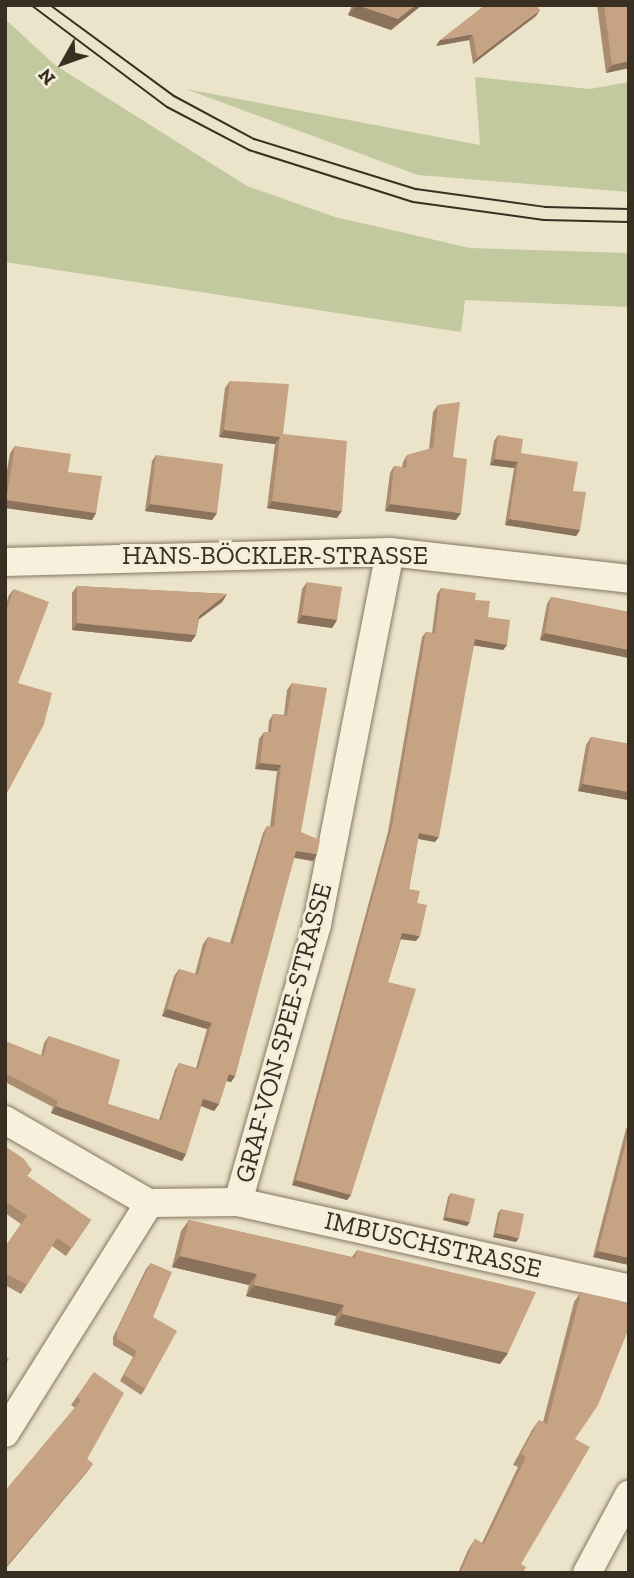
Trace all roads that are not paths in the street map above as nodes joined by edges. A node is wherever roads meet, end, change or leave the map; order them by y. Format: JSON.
{"nodes":[{"id":1,"x":390,"y":552,"type":"junction"},
{"id":2,"x":5,"y":562,"type":"edge"},
{"id":3,"x":629,"y":579,"type":"edge"},
{"id":4,"x":5,"y":1120,"type":"edge"},
{"id":5,"x":238,"y":1202,"type":"junction"},
{"id":6,"x":149,"y":1203,"type":"junction"},
{"id":7,"x":629,"y":1289,"type":"edge"},
{"id":8,"x":5,"y":1433,"type":"edge"},
{"id":9,"x":629,"y":1495,"type":"edge"},
{"id":10,"x":587,"y":1573,"type":"edge"}],
"edges":[{"from":1,"to":2,"type":"street","name":"HANS-BÖCKLER-STRASSE"},
{"from":1,"to":3,"type":"street","name":"HANS-BÖCKLER-STRASSE"},
{"from":1,"to":5,"type":"street","name":"GRAF-VON-SPEE-STRASSE"},
{"from":4,"to":6,"type":"street"},
{"from":5,"to":6,"type":"street","name":"GRAF-VON-SPEE-STRASSE"},
{"from":5,"to":7,"type":"street","name":"IMBUSCHSTRASSE"},
{"from":6,"to":8,"type":"street"},
{"from":9,"to":10,"type":"street"}]}
